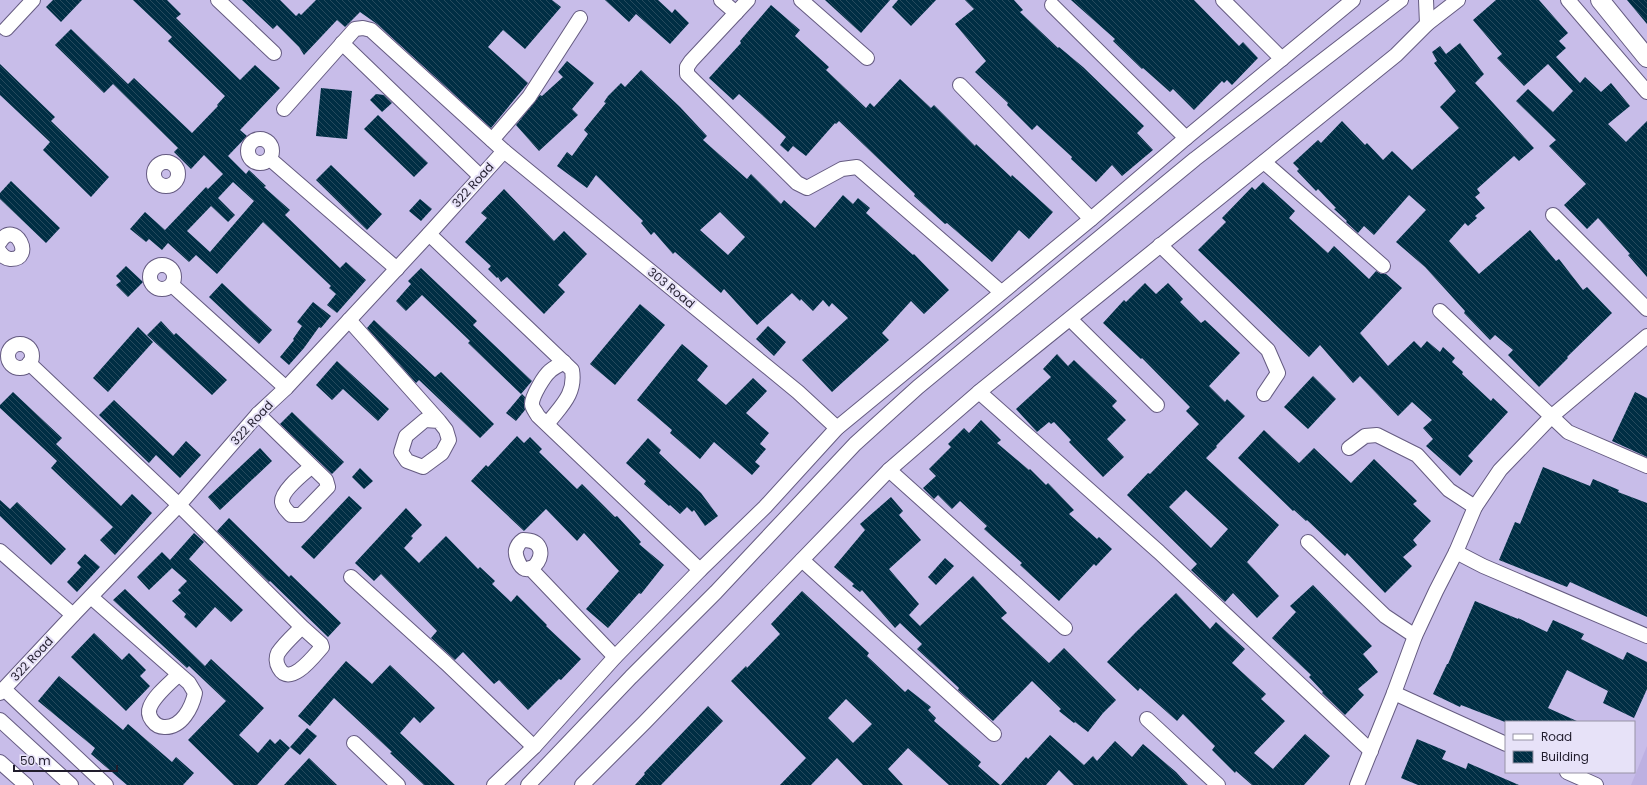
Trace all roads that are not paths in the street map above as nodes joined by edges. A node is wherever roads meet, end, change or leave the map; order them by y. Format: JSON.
{"nodes":[{"id":1,"x":33,"y":0,"type":"edge"},
{"id":2,"x":218,"y":0,"type":"edge"},
{"id":3,"x":721,"y":0,"type":"edge"},
{"id":4,"x":748,"y":0,"type":"edge"},
{"id":5,"x":801,"y":0,"type":"edge"},
{"id":6,"x":1223,"y":0,"type":"edge"},
{"id":7,"x":1353,"y":0,"type":"edge"},
{"id":8,"x":1401,"y":0,"type":"edge"},
{"id":9,"x":1426,"y":0,"type":"edge"},
{"id":10,"x":1458,"y":0,"type":"edge"},
{"id":11,"x":1568,"y":0,"type":"edge"},
{"id":12,"x":1600,"y":0,"type":"edge"},
{"id":13,"x":1052,"y":5,"type":"dead end"},
{"id":14,"x":736,"y":13,"type":"junction"},
{"id":15,"x":580,"y":18,"type":"dead end"},
{"id":16,"x":1427,"y":24,"type":"junction"},
{"id":17,"x":6,"y":29,"type":"dead end"},
{"id":18,"x":342,"y":43,"type":"junction"},
{"id":19,"x":274,"y":53,"type":"dead end"},
{"id":20,"x":867,"y":58,"type":"dead end"},
{"id":21,"x":1647,"y":58,"type":"edge"},
{"id":22,"x":1282,"y":59,"type":"junction"},
{"id":23,"x":960,"y":85,"type":"dead end"},
{"id":24,"x":1647,"y":92,"type":"edge"},
{"id":25,"x":284,"y":110,"type":"dead end"},
{"id":26,"x":1186,"y":138,"type":"junction"},
{"id":27,"x":492,"y":140,"type":"junction"},
{"id":28,"x":504,"y":151,"type":"junction"},
{"id":29,"x":270,"y":159,"type":"dead end"},
{"id":30,"x":1264,"y":162,"type":"junction"},
{"id":31,"x":480,"y":176,"type":"junction"},
{"id":32,"x":1553,"y":214,"type":"dead end"},
{"id":33,"x":1091,"y":219,"type":"junction"},
{"id":34,"x":429,"y":234,"type":"junction"},
{"id":35,"x":1160,"y":245,"type":"junction"},
{"id":36,"x":1383,"y":266,"type":"dead end"},
{"id":37,"x":397,"y":269,"type":"junction"},
{"id":38,"x":172,"y":285,"type":"dead end"},
{"id":39,"x":1001,"y":292,"type":"junction"},
{"id":40,"x":1647,"y":309,"type":"edge"},
{"id":41,"x":1440,"y":311,"type":"dead end"},
{"id":42,"x":349,"y":320,"type":"junction"},
{"id":43,"x":1071,"y":320,"type":"junction"},
{"id":44,"x":1647,"y":336,"type":"edge"},
{"id":45,"x":564,"y":362,"type":"junction"},
{"id":46,"x":29,"y":363,"type":"dead end"},
{"id":47,"x":286,"y":388,"type":"junction"},
{"id":48,"x":979,"y":392,"type":"junction"},
{"id":49,"x":1264,"y":394,"type":"dead end"},
{"id":50,"x":1157,"y":405,"type":"dead end"},
{"id":51,"x":258,"y":414,"type":"junction"},
{"id":52,"x":1552,"y":416,"type":"junction"},
{"id":53,"x":439,"y":421,"type":"dead end"},
{"id":54,"x":548,"y":423,"type":"junction"},
{"id":55,"x":837,"y":428,"type":"junction"},
{"id":56,"x":1349,"y":448,"type":"dead end"},
{"id":57,"x":1647,"y":466,"type":"edge"},
{"id":58,"x":311,"y":467,"type":"dead end"},
{"id":59,"x":889,"y":470,"type":"junction"},
{"id":60,"x":179,"y":505,"type":"junction"},
{"id":61,"x":1475,"y":507,"type":"junction"},
{"id":62,"x":1308,"y":542,"type":"dead end"},
{"id":63,"x":0,"y":551,"type":"edge"},
{"id":64,"x":1456,"y":552,"type":"junction"},
{"id":65,"x":802,"y":560,"type":"junction"},
{"id":66,"x":530,"y":568,"type":"dead end"},
{"id":67,"x":700,"y":570,"type":"junction"},
{"id":68,"x":351,"y":577,"type":"dead end"},
{"id":69,"x":91,"y":597,"type":"junction"},
{"id":70,"x":73,"y":615,"type":"junction"},
{"id":71,"x":302,"y":627,"type":"dead end"},
{"id":72,"x":1065,"y":628,"type":"dead end"},
{"id":73,"x":1415,"y":636,"type":"junction"},
{"id":74,"x":1647,"y":636,"type":"edge"},
{"id":75,"x":615,"y":657,"type":"junction"},
{"id":76,"x":178,"y":675,"type":"dead end"},
{"id":77,"x":2,"y":691,"type":"edge"},
{"id":78,"x":1394,"y":693,"type":"junction"},
{"id":79,"x":1147,"y":719,"type":"dead end"},
{"id":80,"x":0,"y":720,"type":"edge"},
{"id":81,"x":994,"y":734,"type":"dead end"},
{"id":82,"x":354,"y":743,"type":"dead end"},
{"id":83,"x":1505,"y":744,"type":"edge"},
{"id":84,"x":534,"y":747,"type":"junction"},
{"id":85,"x":1371,"y":751,"type":"junction"},
{"id":86,"x":0,"y":762,"type":"edge"},
{"id":87,"x":1569,"y":773,"type":"edge"},
{"id":88,"x":26,"y":785,"type":"edge"},
{"id":89,"x":71,"y":785,"type":"edge"},
{"id":90,"x":106,"y":785,"type":"edge"},
{"id":91,"x":398,"y":785,"type":"edge"},
{"id":92,"x":494,"y":785,"type":"edge"},
{"id":93,"x":528,"y":785,"type":"edge"},
{"id":94,"x":582,"y":785,"type":"edge"},
{"id":95,"x":1218,"y":785,"type":"edge"},
{"id":96,"x":1357,"y":785,"type":"edge"},
{"id":97,"x":1596,"y":785,"type":"edge"}],
"edges":[{"from":1,"to":17,"type":"street"},
{"from":2,"to":19,"type":"street"},
{"from":3,"to":14,"type":"street"},
{"from":4,"to":14,"type":"street"},
{"from":5,"to":20,"type":"street"},
{"from":6,"to":22,"type":"street"},
{"from":7,"to":22,"type":"street"},
{"from":8,"to":93,"type":"street"},
{"from":9,"to":16,"type":"street"},
{"from":10,"to":16,"type":"street"},
{"from":11,"to":24,"type":"street"},
{"from":12,"to":21,"type":"main road"},
{"from":13,"to":26,"type":"street"},
{"from":14,"to":39,"type":"street"},
{"from":15,"to":27,"type":"street"},
{"from":16,"to":30,"type":"street"},
{"from":18,"to":25,"type":"street"},
{"from":18,"to":27,"type":"street","name":"303 Road"},
{"from":18,"to":31,"type":"street"},
{"from":22,"to":26,"type":"street"},
{"from":23,"to":33,"type":"street"},
{"from":26,"to":33,"type":"street"},
{"from":27,"to":28,"type":"street","name":"303 Road"},
{"from":28,"to":31,"type":"street","name":"322 Road"},
{"from":28,"to":55,"type":"street","name":"303 Road"},
{"from":29,"to":37,"type":"street"},
{"from":30,"to":35,"type":"street"},
{"from":30,"to":36,"type":"street"},
{"from":31,"to":34,"type":"street","name":"322 Road"},
{"from":32,"to":40,"type":"street"},
{"from":33,"to":39,"type":"street"},
{"from":34,"to":37,"type":"street","name":"322 Road"},
{"from":34,"to":45,"type":"street"},
{"from":35,"to":43,"type":"street"},
{"from":35,"to":49,"type":"street"},
{"from":37,"to":42,"type":"street","name":"322 Road"},
{"from":38,"to":47,"type":"street"},
{"from":39,"to":55,"type":"street"},
{"from":41,"to":52,"type":"street"},
{"from":42,"to":47,"type":"street","name":"322 Road"},
{"from":42,"to":53,"type":"street"},
{"from":43,"to":48,"type":"street"},
{"from":43,"to":50,"type":"street"},
{"from":44,"to":52,"type":"street"},
{"from":45,"to":54,"type":"street"},
{"from":45,"to":54,"type":"street"},
{"from":46,"to":60,"type":"street"},
{"from":47,"to":51,"type":"street","name":"322 Road"},
{"from":48,"to":59,"type":"street"},
{"from":48,"to":85,"type":"street"},
{"from":51,"to":58,"type":"street"},
{"from":51,"to":60,"type":"street","name":"322 Road"},
{"from":52,"to":57,"type":"street"},
{"from":52,"to":61,"type":"street"},
{"from":54,"to":67,"type":"street"},
{"from":55,"to":67,"type":"street"},
{"from":56,"to":61,"type":"street"},
{"from":59,"to":65,"type":"street"},
{"from":59,"to":72,"type":"street"},
{"from":60,"to":69,"type":"street","name":"322 Road"},
{"from":60,"to":71,"type":"street"},
{"from":61,"to":64,"type":"street"},
{"from":62,"to":73,"type":"street"},
{"from":63,"to":70,"type":"street"},
{"from":64,"to":73,"type":"street"},
{"from":64,"to":74,"type":"street"},
{"from":65,"to":81,"type":"street"},
{"from":65,"to":94,"type":"street"},
{"from":66,"to":75,"type":"street"},
{"from":67,"to":75,"type":"street"},
{"from":68,"to":84,"type":"street"},
{"from":69,"to":70,"type":"street","name":"322 Road"},
{"from":69,"to":76,"type":"street"},
{"from":70,"to":77,"type":"street","name":"322 Road"},
{"from":73,"to":78,"type":"street"},
{"from":75,"to":84,"type":"street"},
{"from":77,"to":90,"type":"street"},
{"from":78,"to":83,"type":"street"},
{"from":78,"to":85,"type":"street"},
{"from":79,"to":95,"type":"street"},
{"from":80,"to":89,"type":"street"},
{"from":82,"to":91,"type":"street"},
{"from":84,"to":92,"type":"street"},
{"from":85,"to":96,"type":"street"},
{"from":86,"to":88,"type":"street"},
{"from":87,"to":97,"type":"street"}]}
